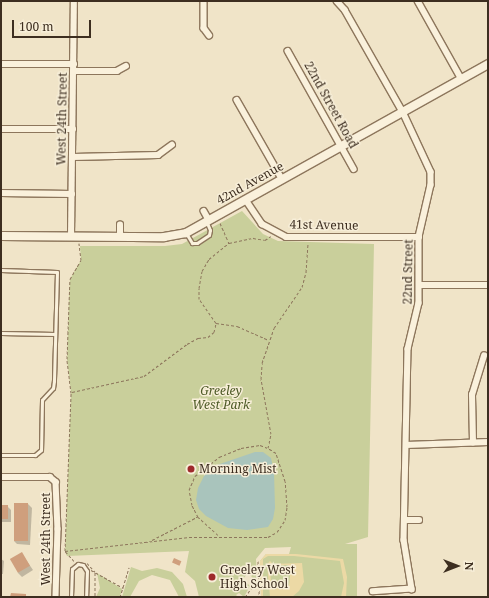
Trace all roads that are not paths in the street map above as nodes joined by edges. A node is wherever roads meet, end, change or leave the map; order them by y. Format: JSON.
{"nodes":[{"id":1,"x":74,"y":1,"type":"edge"},
{"id":2,"x":204,"y":1,"type":"edge"},
{"id":3,"x":337,"y":1,"type":"edge"},
{"id":4,"x":418,"y":1,"type":"edge"},
{"id":5,"x":209,"y":35,"type":"dead end"},
{"id":6,"x":288,"y":52,"type":"dead end"},
{"id":7,"x":1,"y":64,"type":"edge"},
{"id":8,"x":74,"y":64,"type":"junction"},
{"id":9,"x":488,"y":64,"type":"edge"},
{"id":10,"x":126,"y":66,"type":"dead end"},
{"id":11,"x":74,"y":71,"type":"junction"},
{"id":12,"x":461,"y":78,"type":"junction"},
{"id":13,"x":237,"y":100,"type":"dead end"},
{"id":14,"x":403,"y":112,"type":"junction"},
{"id":15,"x":1,"y":129,"type":"edge"},
{"id":16,"x":73,"y":129,"type":"junction"},
{"id":17,"x":172,"y":145,"type":"dead end"},
{"id":18,"x":342,"y":146,"type":"junction"},
{"id":19,"x":73,"y":157,"type":"junction"},
{"id":20,"x":354,"y":169,"type":"dead end"},
{"id":21,"x":282,"y":178,"type":"junction"},
{"id":22,"x":1,"y":194,"type":"edge"},
{"id":23,"x":72,"y":194,"type":"junction"},
{"id":24,"x":246,"y":200,"type":"junction"},
{"id":25,"x":204,"y":212,"type":"dead end"},
{"id":26,"x":210,"y":219,"type":"junction"},
{"id":27,"x":120,"y":225,"type":"dead end"},
{"id":28,"x":186,"y":233,"type":"junction"},
{"id":29,"x":1,"y":236,"type":"edge"},
{"id":30,"x":120,"y":236,"type":"junction"},
{"id":31,"x":75,"y":237,"type":"junction"},
{"id":32,"x":419,"y":237,"type":"junction"},
{"id":33,"x":1,"y":270,"type":"edge"},
{"id":34,"x":420,"y":285,"type":"junction"},
{"id":35,"x":488,"y":285,"type":"edge"},
{"id":36,"x":1,"y":333,"type":"edge"},
{"id":37,"x":55,"y":334,"type":"junction"},
{"id":38,"x":484,"y":356,"type":"dead end"},
{"id":39,"x":488,"y":442,"type":"edge"},
{"id":40,"x":473,"y":443,"type":"junction"},
{"id":41,"x":406,"y":445,"type":"junction"},
{"id":42,"x":1,"y":455,"type":"edge"},
{"id":43,"x":1,"y":477,"type":"edge"},
{"id":44,"x":405,"y":520,"type":"junction"},
{"id":45,"x":419,"y":520,"type":"dead end"},
{"id":46,"x":376,"y":594,"type":"edge"},
{"id":47,"x":56,"y":597,"type":"edge"},
{"id":48,"x":71,"y":597,"type":"edge"},
{"id":49,"x":86,"y":597,"type":"edge"}],
"edges":[{"from":1,"to":8,"type":"street","name":"West 24th Street"},
{"from":2,"to":5,"type":"street"},
{"from":3,"to":14,"type":"street","name":"22nd Street"},
{"from":4,"to":12,"type":"street"},
{"from":6,"to":18,"type":"street","name":"22nd Street Road"},
{"from":7,"to":8,"type":"street"},
{"from":8,"to":11,"type":"street","name":"West 24th Street"},
{"from":9,"to":12,"type":"street","name":"42nd Avenue"},
{"from":10,"to":11,"type":"street"},
{"from":11,"to":16,"type":"street","name":"West 24th Street"},
{"from":12,"to":14,"type":"street","name":"42nd Avenue"},
{"from":13,"to":21,"type":"street"},
{"from":14,"to":18,"type":"street","name":"42nd Avenue"},
{"from":14,"to":32,"type":"street","name":"22nd Street"},
{"from":15,"to":16,"type":"street"},
{"from":16,"to":19,"type":"street","name":"West 24th Street"},
{"from":17,"to":19,"type":"street"},
{"from":18,"to":20,"type":"street","name":"22nd Street Road"},
{"from":18,"to":21,"type":"street","name":"42nd Avenue"},
{"from":19,"to":23,"type":"street","name":"West 24th Street"},
{"from":21,"to":24,"type":"street","name":"42nd Avenue"},
{"from":22,"to":23,"type":"street"},
{"from":23,"to":31,"type":"street","name":"West 24th Street"},
{"from":24,"to":26,"type":"street","name":"42nd Avenue"},
{"from":24,"to":32,"type":"street","name":"41st Avenue"},
{"from":25,"to":26,"type":"street"},
{"from":26,"to":28,"type":"street","name":"42nd Avenue"},
{"from":26,"to":28,"type":"lane"},
{"from":27,"to":30,"type":"street"},
{"from":28,"to":30,"type":"street","name":"42nd Avenue"},
{"from":29,"to":31,"type":"street","name":"42nd Avenue"},
{"from":30,"to":31,"type":"street","name":"42nd Avenue"},
{"from":32,"to":34,"type":"street","name":"22nd Street"},
{"from":33,"to":37,"type":"lane"},
{"from":34,"to":35,"type":"street"},
{"from":34,"to":41,"type":"street","name":"22nd Street"},
{"from":36,"to":37,"type":"lane"},
{"from":37,"to":42,"type":"lane"},
{"from":38,"to":40,"type":"street"},
{"from":39,"to":40,"type":"street"},
{"from":40,"to":41,"type":"street"},
{"from":41,"to":44,"type":"street","name":"22nd Street"},
{"from":43,"to":47,"type":"street","name":"West 24th Street"},
{"from":44,"to":45,"type":"street"},
{"from":44,"to":46,"type":"street","name":"22nd Street"},
{"from":48,"to":49,"type":"lane"}]}
